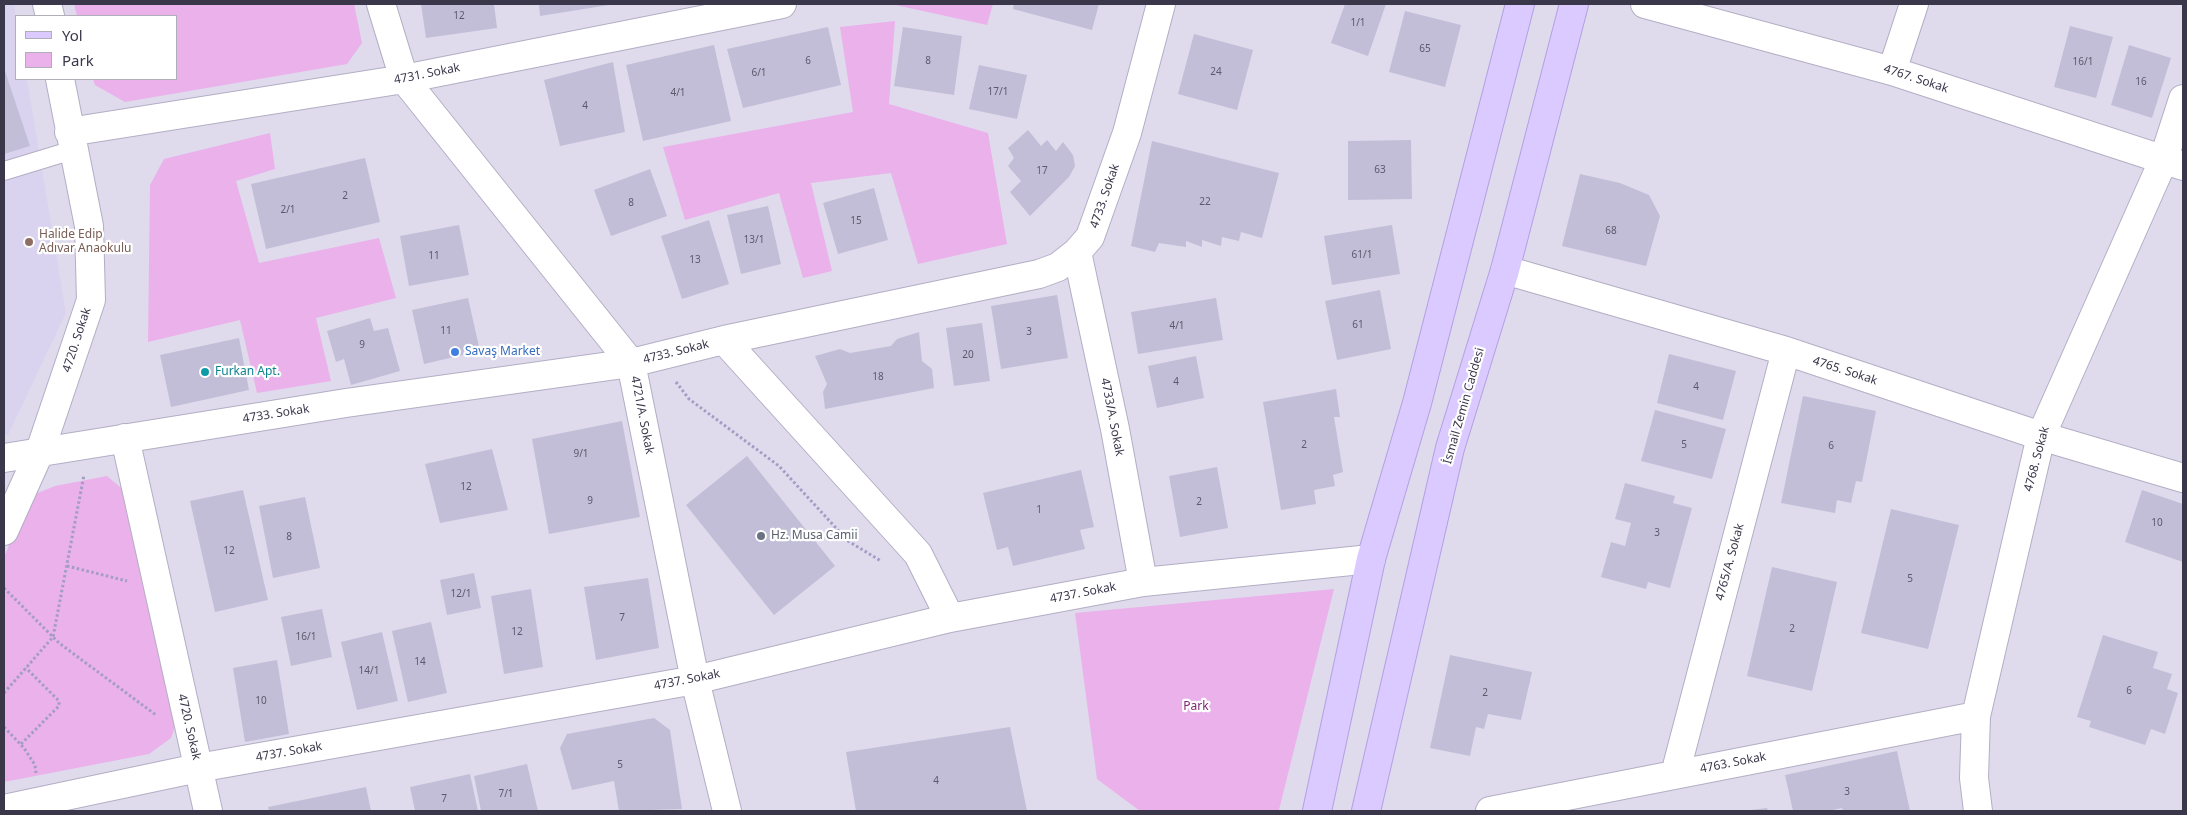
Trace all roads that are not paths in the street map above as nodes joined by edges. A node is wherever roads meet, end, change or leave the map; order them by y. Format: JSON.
{"nodes":[{"id":1,"x":381,"y":4,"type":"edge"},
{"id":2,"x":782,"y":4,"type":"edge"},
{"id":3,"x":1162,"y":4,"type":"edge"},
{"id":4,"x":1520,"y":4,"type":"edge"},
{"id":5,"x":1574,"y":4,"type":"edge"},
{"id":6,"x":1646,"y":4,"type":"edge"},
{"id":7,"x":1914,"y":4,"type":"edge"},
{"id":8,"x":1892,"y":71,"type":"junction"},
{"id":9,"x":404,"y":79,"type":"junction"},
{"id":10,"x":60,"y":80,"type":"edge"},
{"id":11,"x":2183,"y":99,"type":"edge"},
{"id":12,"x":71,"y":141,"type":"junction"},
{"id":13,"x":2173,"y":164,"type":"edge"},
{"id":14,"x":4,"y":171,"type":"edge"},
{"id":15,"x":1077,"y":252,"type":"junction"},
{"id":16,"x":1505,"y":270,"type":"junction"},
{"id":17,"x":724,"y":340,"type":"junction"},
{"id":18,"x":1786,"y":351,"type":"junction"},
{"id":19,"x":644,"y":360,"type":"junction"},
{"id":20,"x":2041,"y":436,"type":"junction"},
{"id":21,"x":125,"y":438,"type":"junction"},
{"id":22,"x":40,"y":451,"type":"junction"},
{"id":23,"x":4,"y":458,"type":"edge"},
{"id":24,"x":2183,"y":478,"type":"edge"},
{"id":25,"x":4,"y":530,"type":"edge"},
{"id":26,"x":1371,"y":559,"type":"junction"},
{"id":27,"x":1143,"y":582,"type":"junction"},
{"id":28,"x":950,"y":618,"type":"junction"},
{"id":29,"x":695,"y":680,"type":"junction"},
{"id":30,"x":1976,"y":716,"type":"junction"},
{"id":31,"x":198,"y":768,"type":"junction"},
{"id":32,"x":1675,"y":774,"type":"junction"},
{"id":33,"x":4,"y":808,"type":"edge"},
{"id":34,"x":208,"y":811,"type":"edge"},
{"id":35,"x":727,"y":811,"type":"edge"},
{"id":36,"x":1317,"y":811,"type":"edge"},
{"id":37,"x":1366,"y":811,"type":"edge"},
{"id":38,"x":1490,"y":811,"type":"edge"},
{"id":39,"x":1978,"y":811,"type":"edge"}],
"edges":[{"from":1,"to":9,"type":"street","name":"4721/A. Sokak"},
{"from":2,"to":9,"type":"street","name":"4731. Sokak"},
{"from":3,"to":15,"type":"street","name":"4733. Sokak"},
{"from":4,"to":26,"type":"main road"},
{"from":5,"to":16,"type":"main road","name":"İsmail Zemin Caddesi"},
{"from":6,"to":8,"type":"street","name":"4767. Sokak"},
{"from":7,"to":8,"type":"street"},
{"from":8,"to":13,"type":"street","name":"4767. Sokak"},
{"from":9,"to":12,"type":"street","name":"4731. Sokak"},
{"from":9,"to":19,"type":"street","name":"4721/A. Sokak"},
{"from":10,"to":12,"type":"street","name":"4720. Sokak"},
{"from":11,"to":13,"type":"street","name":"4768. Sokak"},
{"from":12,"to":14,"type":"lane"},
{"from":12,"to":22,"type":"street","name":"4720. Sokak"},
{"from":13,"to":20,"type":"street","name":"4768. Sokak"},
{"from":15,"to":17,"type":"street","name":"4733. Sokak"},
{"from":15,"to":27,"type":"street","name":"4733/A. Sokak"},
{"from":16,"to":18,"type":"street","name":"4765. Sokak"},
{"from":16,"to":37,"type":"main road","name":"İsmail Zemin Caddesi"},
{"from":17,"to":19,"type":"street","name":"4733. Sokak"},
{"from":17,"to":28,"type":"street"},
{"from":18,"to":20,"type":"street","name":"4765. Sokak"},
{"from":18,"to":32,"type":"street","name":"4765/A. Sokak"},
{"from":19,"to":21,"type":"street","name":"4733. Sokak"},
{"from":19,"to":29,"type":"street","name":"4721/A. Sokak"},
{"from":20,"to":24,"type":"street","name":"4765. Sokak"},
{"from":20,"to":30,"type":"street","name":"4768. Sokak"},
{"from":21,"to":22,"type":"street","name":"4733. Sokak"},
{"from":21,"to":31,"type":"street","name":"4720. Sokak"},
{"from":22,"to":23,"type":"street","name":"4733. Sokak"},
{"from":22,"to":25,"type":"street","name":"4720. Sokak"},
{"from":26,"to":27,"type":"street","name":"4737. Sokak"},
{"from":26,"to":36,"type":"main road"},
{"from":27,"to":28,"type":"street","name":"4737. Sokak"},
{"from":28,"to":29,"type":"street","name":"4737. Sokak"},
{"from":29,"to":31,"type":"street","name":"4737. Sokak"},
{"from":29,"to":35,"type":"street","name":"4721/A. Sokak"},
{"from":30,"to":32,"type":"street","name":"4763. Sokak"},
{"from":30,"to":39,"type":"street","name":"4768. Sokak"},
{"from":31,"to":33,"type":"street","name":"4737. Sokak"},
{"from":31,"to":34,"type":"street","name":"4720. Sokak"},
{"from":32,"to":38,"type":"street","name":"4763. Sokak"}]}
